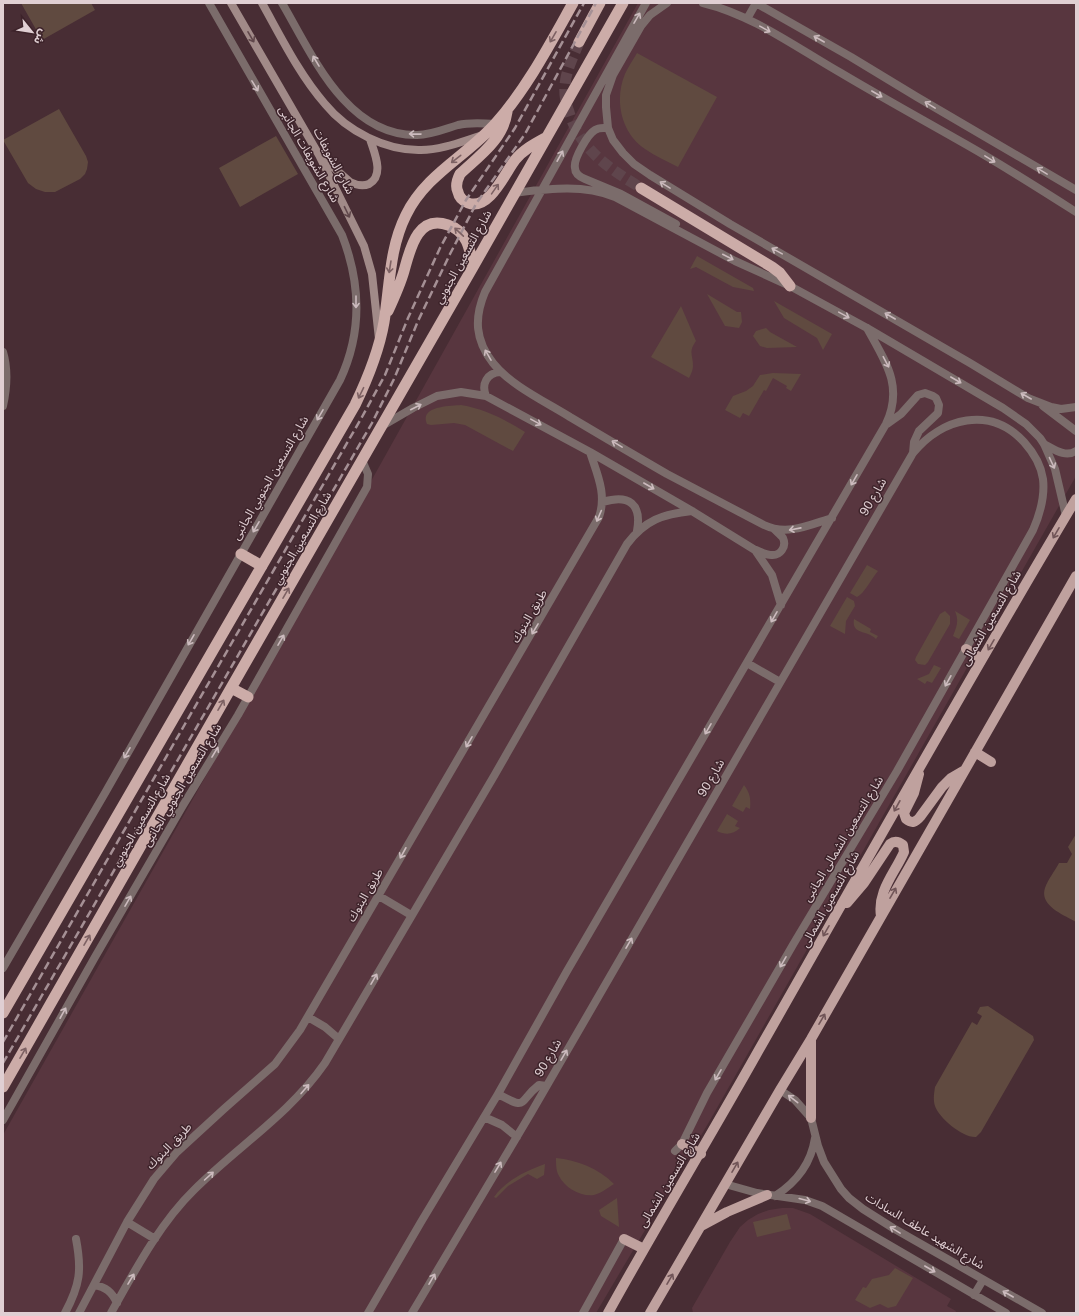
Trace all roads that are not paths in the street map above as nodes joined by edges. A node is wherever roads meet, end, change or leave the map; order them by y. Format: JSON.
{"nodes":[{"id":1,"x":209,"y":3,"type":"edge"},
{"id":2,"x":231,"y":3,"type":"edge"},
{"id":3,"x":262,"y":3,"type":"edge"},
{"id":4,"x":282,"y":3,"type":"edge"},
{"id":5,"x":572,"y":3,"type":"edge"},
{"id":6,"x":600,"y":3,"type":"edge"},
{"id":7,"x":623,"y":3,"type":"edge"},
{"id":8,"x":646,"y":3,"type":"edge"},
{"id":9,"x":669,"y":3,"type":"edge"},
{"id":10,"x":704,"y":3,"type":"edge"},
{"id":11,"x":756,"y":3,"type":"edge"},
{"id":12,"x":747,"y":19,"type":"junction"},
{"id":13,"x":580,"y":42,"type":"tunnel mouth"},
{"id":14,"x":626,"y":45,"type":"junction"},
{"id":15,"x":507,"y":109,"type":"junction"},
{"id":16,"x":495,"y":124,"type":"junction"},
{"id":17,"x":608,"y":128,"type":"junction"},
{"id":18,"x":484,"y":135,"type":"junction"},
{"id":19,"x":546,"y":138,"type":"junction"},
{"id":20,"x":370,"y":139,"type":"junction"},
{"id":21,"x":319,"y":155,"type":"junction"},
{"id":22,"x":641,"y":188,"type":"tunnel mouth"},
{"id":23,"x":541,"y":190,"type":"junction"},
{"id":24,"x":1076,"y":190,"type":"edge"},
{"id":25,"x":514,"y":193,"type":"junction"},
{"id":26,"x":1076,"y":212,"type":"edge"},
{"id":27,"x":693,"y":238,"type":"junction"},
{"id":28,"x":473,"y":267,"type":"junction"},
{"id":29,"x":790,"y":286,"type":"junction"},
{"id":30,"x":384,"y":321,"type":"junction"},
{"id":31,"x":356,"y":327,"type":"joint"},
{"id":32,"x":867,"y":328,"type":"junction"},
{"id":33,"x":379,"y":343,"type":"junction"},
{"id":34,"x":3,"y":352,"type":"edge"},
{"id":35,"x":500,"y":372,"type":"junction"},
{"id":36,"x":486,"y":396,"type":"junction"},
{"id":37,"x":1040,"y":404,"type":"junction"},
{"id":38,"x":3,"y":406,"type":"edge"},
{"id":39,"x":1076,"y":407,"type":"edge"},
{"id":40,"x":886,"y":424,"type":"junction"},
{"id":41,"x":382,"y":426,"type":"junction"},
{"id":42,"x":1076,"y":431,"type":"edge"},
{"id":43,"x":1044,"y":444,"type":"junction"},
{"id":44,"x":590,"y":452,"type":"junction"},
{"id":45,"x":1076,"y":452,"type":"edge"},
{"id":46,"x":913,"y":453,"type":"junction"},
{"id":47,"x":362,"y":460,"type":"junction"},
{"id":48,"x":1076,"y":499,"type":"edge"},
{"id":49,"x":603,"y":502,"type":"junction"},
{"id":50,"x":692,"y":511,"type":"junction"},
{"id":51,"x":1066,"y":516,"type":"junction"},
{"id":52,"x":832,"y":518,"type":"junction"},
{"id":53,"x":774,"y":529,"type":"junction"},
{"id":54,"x":637,"y":531,"type":"junction"},
{"id":55,"x":1029,"y":537,"type":"joint"},
{"id":56,"x":756,"y":550,"type":"junction"},
{"id":57,"x":241,"y":554,"type":"junction"},
{"id":58,"x":262,"y":566,"type":"junction"},
{"id":59,"x":1076,"y":576,"type":"edge"},
{"id":60,"x":781,"y":605,"type":"junction"},
{"id":61,"x":966,"y":649,"type":"junction"},
{"id":62,"x":982,"y":659,"type":"junction"},
{"id":63,"x":747,"y":663,"type":"junction"},
{"id":64,"x":780,"y":682,"type":"junction"},
{"id":65,"x":231,"y":688,"type":"junction"},
{"id":66,"x":248,"y":697,"type":"junction"},
{"id":67,"x":975,"y":752,"type":"junction"},
{"id":68,"x":991,"y":762,"type":"dead end"},
{"id":69,"x":919,"y":768,"type":"junction"},
{"id":70,"x":964,"y":770,"type":"junction"},
{"id":71,"x":379,"y":896,"type":"junction"},
{"id":72,"x":838,"y":912,"type":"junction"},
{"id":73,"x":411,"y":915,"type":"junction"},
{"id":74,"x":881,"y":916,"type":"junction"},
{"id":75,"x":3,"y":968,"type":"edge"},
{"id":76,"x":3,"y":1013,"type":"edge"},
{"id":77,"x":308,"y":1017,"type":"junction"},
{"id":78,"x":339,"y":1039,"type":"junction"},
{"id":79,"x":811,"y":1039,"type":"junction"},
{"id":80,"x":8,"y":1072,"type":"edge"},
{"id":81,"x":3,"y":1086,"type":"edge"},
{"id":82,"x":546,"y":1086,"type":"junction"},
{"id":83,"x":780,"y":1090,"type":"junction"},
{"id":84,"x":498,"y":1094,"type":"junction"},
{"id":85,"x":484,"y":1117,"type":"junction"},
{"id":86,"x":811,"y":1118,"type":"junction"},
{"id":87,"x":3,"y":1120,"type":"edge"},
{"id":88,"x":815,"y":1134,"type":"junction"},
{"id":89,"x":517,"y":1137,"type":"junction"},
{"id":90,"x":679,"y":1147,"type":"joint"},
{"id":91,"x":701,"y":1154,"type":"junction"},
{"id":92,"x":726,"y":1184,"type":"junction"},
{"id":93,"x":771,"y":1195,"type":"junction"},
{"id":94,"x":127,"y":1222,"type":"junction"},
{"id":95,"x":701,"y":1226,"type":"junction"},
{"id":96,"x":76,"y":1239,"type":"dead end"},
{"id":97,"x":155,"y":1239,"type":"junction"},
{"id":98,"x":624,"y":1239,"type":"joint"},
{"id":99,"x":644,"y":1249,"type":"junction"},
{"id":100,"x":983,"y":1280,"type":"junction"},
{"id":101,"x":94,"y":1285,"type":"junction"},
{"id":102,"x":974,"y":1295,"type":"junction"},
{"id":103,"x":117,"y":1302,"type":"junction"},
{"id":104,"x":66,"y":1310,"type":"edge"},
{"id":105,"x":80,"y":1312,"type":"edge"},
{"id":106,"x":111,"y":1313,"type":"edge"},
{"id":107,"x":368,"y":1313,"type":"edge"},
{"id":108,"x":412,"y":1313,"type":"edge"},
{"id":109,"x":582,"y":1313,"type":"edge"},
{"id":110,"x":608,"y":1313,"type":"edge"},
{"id":111,"x":650,"y":1313,"type":"edge"},
{"id":112,"x":1006,"y":1313,"type":"edge"},
{"id":113,"x":1042,"y":1313,"type":"edge"}],
"edges":[{"from":1,"to":31,"type":"street","name":"شارع الشويفات الجانبى","one_way":true},
{"from":2,"to":21,"type":"main road","name":"شارع الشويفات","one_way":true},
{"from":3,"to":20,"type":"main road","name":"شارع الشويفات"},
{"from":16,"to":4,"type":"street","one_way":true},
{"from":5,"to":15,"type":"highway","name":"شارع التسعين الجنوبي","one_way":true},
{"from":6,"to":13,"type":"highway"},
{"from":7,"to":19,"type":"highway","name":"شارع التسعين الجنوبي"},
{"from":14,"to":8,"type":"street","one_way":true},
{"from":9,"to":14,"type":"street"},
{"from":10,"to":12,"type":"street"},
{"from":11,"to":12,"type":"street"},
{"from":24,"to":11,"type":"street","one_way":true},
{"from":12,"to":26,"type":"street","one_way":true},
{"from":14,"to":17,"type":"street"},
{"from":23,"to":14,"type":"street","one_way":true},
{"from":15,"to":16,"type":"highway","name":"شارع التسعين الجنوبي"},
{"from":15,"to":19,"type":"highway","one_way":true},
{"from":16,"to":18,"type":"highway","name":"شارع التسعين الجنوبي"},
{"from":17,"to":27,"type":"street"},
{"from":37,"to":17,"type":"street","one_way":true},
{"from":18,"to":20,"type":"main road","name":"شارع الشويفات"},
{"from":18,"to":30,"type":"highway","name":"شارع التسعين الجنوبي","one_way":true},
{"from":19,"to":25,"type":"highway","name":"شارع التسعين الجنوبي"},
{"from":20,"to":21,"type":"main road"},
{"from":21,"to":33,"type":"main road","name":"شارع الشويفات","one_way":true},
{"from":22,"to":29,"type":"highway"},
{"from":23,"to":25,"type":"street"},
{"from":23,"to":27,"type":"street"},
{"from":35,"to":23,"type":"street","one_way":true},
{"from":25,"to":28,"type":"highway","name":"شارع التسعين الجنوبي"},
{"from":27,"to":29,"type":"street","one_way":true},
{"from":28,"to":30,"type":"highway","one_way":true},
{"from":28,"to":41,"type":"highway","name":"شارع التسعين الجنوبي"},
{"from":29,"to":32,"type":"street","one_way":true},
{"from":30,"to":33,"type":"highway","name":"شارع التسعين الجنوبي"},
{"from":31,"to":57,"type":"street","name":"شارع التسعين الجنوبي الجانبى","one_way":true},
{"from":32,"to":40,"type":"street","name":"شارع 90","one_way":true},
{"from":32,"to":43,"type":"street","one_way":true},
{"from":33,"to":58,"type":"highway","name":"شارع التسعين الجنوبي","one_way":true},
{"from":34,"to":38,"type":"street"},
{"from":35,"to":36,"type":"street"},
{"from":53,"to":35,"type":"street","one_way":true},
{"from":41,"to":36,"type":"street","one_way":true},
{"from":36,"to":44,"type":"street","one_way":true},
{"from":37,"to":39,"type":"street"},
{"from":37,"to":42,"type":"street"},
{"from":40,"to":46,"type":"street"},
{"from":40,"to":52,"type":"street","name":"شارع 90","one_way":true},
{"from":41,"to":47,"type":"highway","name":"شارع التسعين الجنوبي"},
{"from":43,"to":45,"type":"street"},
{"from":43,"to":51,"type":"street","one_way":true},
{"from":44,"to":49,"type":"street","name":"طريق البنوك"},
{"from":44,"to":50,"type":"street","one_way":true},
{"from":46,"to":55,"type":"street","name":"شارع 90"},
{"from":46,"to":64,"type":"street","name":"شارع 90"},
{"from":65,"to":47,"type":"highway","name":"شارع التسعين الجنوبي","one_way":true},
{"from":66,"to":47,"type":"street","name":"شارع التسعين الجنوبي الجانبى","one_way":true},
{"from":48,"to":51,"type":"main road","name":"شارع التسعين الشمالى"},
{"from":49,"to":54,"type":"street"},
{"from":49,"to":71,"type":"street","name":"طريق البنوك","one_way":true},
{"from":50,"to":54,"type":"street"},
{"from":50,"to":56,"type":"street"},
{"from":51,"to":62,"type":"main road","name":"شارع التسعين الشمالى","one_way":true},
{"from":52,"to":53,"type":"street","one_way":true},
{"from":52,"to":60,"type":"street","name":"شارع 90"},
{"from":53,"to":56,"type":"street"},
{"from":54,"to":73,"type":"street"},
{"from":55,"to":61,"type":"street","name":"شارع التسعين الشمالى الجانبى"},
{"from":56,"to":60,"type":"street"},
{"from":57,"to":58,"type":"highway"},
{"from":57,"to":75,"type":"street","name":"شارع التسعين الجنوبي الجانبى","one_way":true},
{"from":58,"to":76,"type":"highway","name":"شارع التسعين الجنوبي"},
{"from":59,"to":67,"type":"main road"},
{"from":60,"to":63,"type":"street","name":"شارع 90","one_way":true},
{"from":61,"to":62,"type":"main road"},
{"from":61,"to":90,"type":"street","name":"شارع التسعين الشمالى الجانبى","one_way":true},
{"from":62,"to":69,"type":"main road","name":"شارع التسعين الشمالى"},
{"from":63,"to":64,"type":"street"},
{"from":63,"to":84,"type":"street","name":"شارع 90","one_way":true},
{"from":82,"to":64,"type":"street","name":"شارع 90","one_way":true},
{"from":65,"to":66,"type":"highway"},
{"from":80,"to":65,"type":"highway","name":"شارع التسعين الجنوبي","one_way":true},
{"from":87,"to":66,"type":"street","name":"شارع التسعين الجنوبي الجانبى","one_way":true},
{"from":67,"to":68,"type":"main road"},
{"from":67,"to":70,"type":"main road"},
{"from":69,"to":70,"type":"main road"},
{"from":69,"to":72,"type":"main road","name":"شارع التسعين الشمالى","one_way":true},
{"from":74,"to":70,"type":"main road","one_way":true},
{"from":71,"to":73,"type":"street"},
{"from":71,"to":77,"type":"street","name":"طريق البنوك"},
{"from":72,"to":74,"type":"main road"},
{"from":72,"to":91,"type":"main road","name":"شارع التسعين الشمالى","one_way":true},
{"from":78,"to":73,"type":"street","one_way":true},
{"from":79,"to":74,"type":"main road","one_way":true},
{"from":77,"to":78,"type":"street"},
{"from":77,"to":94,"type":"street","name":"طريق البنوك"},
{"from":97,"to":78,"type":"street","one_way":true},
{"from":79,"to":83,"type":"main road"},
{"from":79,"to":86,"type":"main road"},
{"from":80,"to":81,"type":"highway","name":"شارع التسعين الجنوبي"},
{"from":82,"to":84,"type":"street"},
{"from":82,"to":89,"type":"street","name":"شارع 90"},
{"from":86,"to":83,"type":"street","name":"شارع الشهيد عاطف السادات","one_way":true},
{"from":92,"to":83,"type":"main road","one_way":true},
{"from":84,"to":85,"type":"street","name":"شارع 90"},
{"from":85,"to":89,"type":"street"},
{"from":85,"to":107,"type":"street","name":"شارع 90"},
{"from":86,"to":88,"type":"street","name":"شارع الشهيد عاطف السادات"},
{"from":88,"to":93,"type":"street"},
{"from":100,"to":88,"type":"street","name":"شارع الشهيد عاطف السادات","one_way":true},
{"from":108,"to":89,"type":"street","name":"شارع 90","one_way":true},
{"from":90,"to":91,"type":"main road"},
{"from":91,"to":99,"type":"main road","name":"شارع التسعين الشمالى"},
{"from":92,"to":93,"type":"street"},
{"from":92,"to":95,"type":"main road"},
{"from":93,"to":95,"type":"main road"},
{"from":93,"to":102,"type":"street","one_way":true},
{"from":94,"to":97,"type":"street"},
{"from":94,"to":101,"type":"street","name":"طريق البنوك"},
{"from":111,"to":95,"type":"main road","one_way":true},
{"from":96,"to":104,"type":"street"},
{"from":103,"to":97,"type":"street","one_way":true},
{"from":98,"to":99,"type":"main road"},
{"from":98,"to":109,"type":"street"},
{"from":99,"to":110,"type":"main road","name":"شارع التسعين الشمالى"},
{"from":100,"to":102,"type":"street"},
{"from":113,"to":100,"type":"street","name":"شارع الشهيد عاطف السادات","one_way":true},
{"from":101,"to":103,"type":"street"},
{"from":101,"to":105,"type":"street","name":"طريق البنوك"},
{"from":102,"to":112,"type":"street"},
{"from":103,"to":106,"type":"street"},
{"from":104,"to":105,"type":"street"}]}
